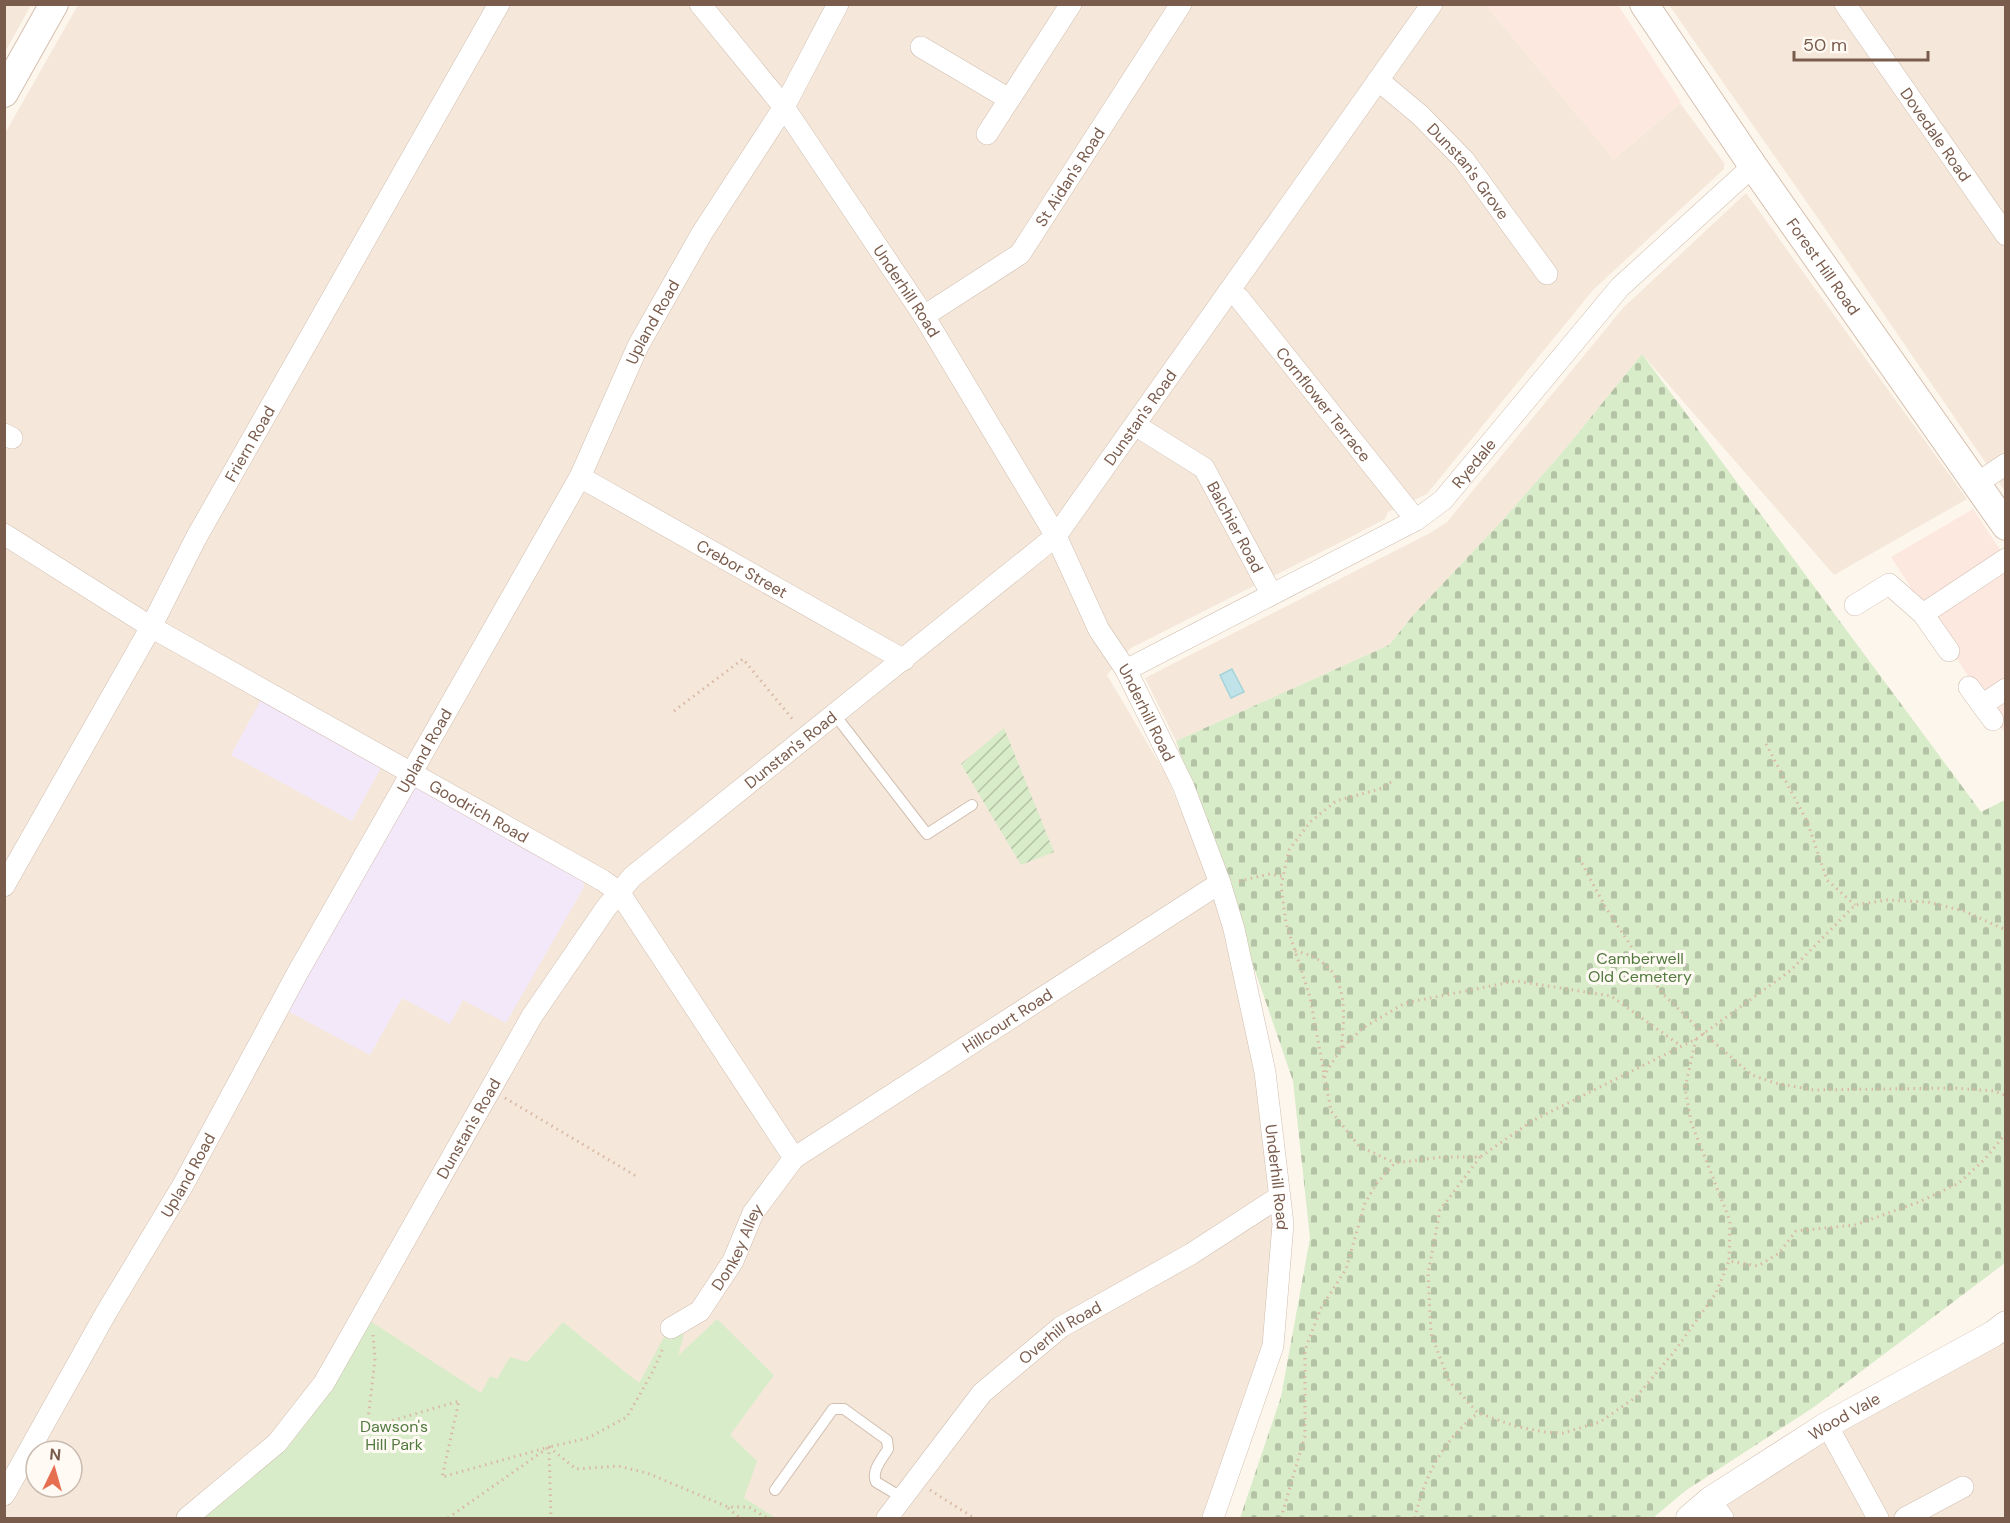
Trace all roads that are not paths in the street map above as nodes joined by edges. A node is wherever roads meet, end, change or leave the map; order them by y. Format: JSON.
{"nodes":[{"id":1,"x":54,"y":4,"type":"edge"},
{"id":2,"x":499,"y":4,"type":"edge"},
{"id":3,"x":700,"y":4,"type":"edge"},
{"id":4,"x":838,"y":4,"type":"edge"},
{"id":5,"x":1071,"y":4,"type":"edge"},
{"id":6,"x":1181,"y":4,"type":"edge"},
{"id":7,"x":1432,"y":4,"type":"edge"},
{"id":8,"x":1644,"y":4,"type":"edge"},
{"id":9,"x":1845,"y":4,"type":"edge"},
{"id":10,"x":921,"y":47,"type":"dead end"},
{"id":11,"x":1378,"y":80,"type":"junction"},
{"id":12,"x":4,"y":93,"type":"edge"},
{"id":13,"x":1009,"y":99,"type":"junction"},
{"id":14,"x":784,"y":107,"type":"junction"},
{"id":15,"x":987,"y":134,"type":"dead end"},
{"id":16,"x":1753,"y":166,"type":"junction"},
{"id":17,"x":2006,"y":235,"type":"edge"},
{"id":18,"x":1547,"y":274,"type":"dead end"},
{"id":19,"x":1229,"y":291,"type":"junction"},
{"id":20,"x":924,"y":316,"type":"junction"},
{"id":21,"x":1135,"y":425,"type":"junction"},
{"id":22,"x":2006,"y":464,"type":"edge"},
{"id":23,"x":580,"y":477,"type":"junction"},
{"id":24,"x":1976,"y":484,"type":"junction"},
{"id":25,"x":1416,"y":520,"type":"junction"},
{"id":26,"x":2006,"y":526,"type":"edge"},
{"id":27,"x":4,"y":534,"type":"edge"},
{"id":28,"x":1056,"y":536,"type":"junction"},
{"id":29,"x":2006,"y":559,"type":"edge"},
{"id":30,"x":1271,"y":593,"type":"junction"},
{"id":31,"x":1855,"y":605,"type":"dead end"},
{"id":32,"x":1923,"y":614,"type":"junction"},
{"id":33,"x":151,"y":627,"type":"junction"},
{"id":34,"x":1949,"y":651,"type":"dead end"},
{"id":35,"x":904,"y":660,"type":"junction"},
{"id":36,"x":1125,"y":670,"type":"junction"},
{"id":37,"x":1970,"y":687,"type":"dead end"},
{"id":38,"x":2006,"y":689,"type":"edge"},
{"id":39,"x":835,"y":715,"type":"junction"},
{"id":40,"x":411,"y":773,"type":"junction"},
{"id":41,"x":972,"y":805,"type":"dead end"},
{"id":42,"x":1220,"y":883,"type":"junction"},
{"id":43,"x":4,"y":886,"type":"edge"},
{"id":44,"x":619,"y":892,"type":"junction"},
{"id":45,"x":794,"y":1158,"type":"junction"},
{"id":46,"x":1279,"y":1197,"type":"junction"},
{"id":47,"x":2006,"y":1324,"type":"edge"},
{"id":48,"x":671,"y":1328,"type":"road end"},
{"id":49,"x":1827,"y":1425,"type":"junction"},
{"id":50,"x":1963,"y":1487,"type":"dead end"},
{"id":51,"x":775,"y":1490,"type":"dead end"},
{"id":52,"x":4,"y":1495,"type":"edge"},
{"id":53,"x":903,"y":1498,"type":"junction"},
{"id":54,"x":1717,"y":1509,"type":"edge"},
{"id":55,"x":187,"y":1518,"type":"edge"},
{"id":56,"x":887,"y":1518,"type":"edge"},
{"id":57,"x":1213,"y":1518,"type":"edge"},
{"id":58,"x":1689,"y":1518,"type":"edge"},
{"id":59,"x":1878,"y":1518,"type":"edge"},
{"id":60,"x":1905,"y":1518,"type":"edge"}],
"edges":[{"from":1,"to":12,"type":"main road"},
{"from":2,"to":33,"type":"street","name":"Friern Road"},
{"from":3,"to":14,"type":"street","name":"Underhill Road"},
{"from":4,"to":14,"type":"street","name":"Upland Road"},
{"from":5,"to":13,"type":"street"},
{"from":6,"to":20,"type":"street","name":"St Aidan's Road"},
{"from":7,"to":11,"type":"street","name":"Dunstan's Road"},
{"from":8,"to":16,"type":"main road","name":"Forest Hill Road"},
{"from":9,"to":17,"type":"street","name":"Dovedale Road"},
{"from":10,"to":13,"type":"street"},
{"from":11,"to":18,"type":"street","name":"Dunstan's Grove"},
{"from":11,"to":19,"type":"street","name":"Dunstan's Road"},
{"from":13,"to":15,"type":"street"},
{"from":14,"to":20,"type":"street","name":"Underhill Road"},
{"from":14,"to":23,"type":"street","name":"Upland Road"},
{"from":16,"to":24,"type":"main road","name":"Forest Hill Road"},
{"from":16,"to":25,"type":"street","name":"Ryedale"},
{"from":19,"to":21,"type":"street","name":"Dunstan's Road"},
{"from":19,"to":25,"type":"street","name":"Cornflower Terrace"},
{"from":20,"to":28,"type":"street","name":"Underhill Road"},
{"from":21,"to":28,"type":"street","name":"Dunstan's Road"},
{"from":21,"to":30,"type":"street","name":"Balchier Road"},
{"from":22,"to":24,"type":"street"},
{"from":23,"to":35,"type":"street","name":"Crebor Street"},
{"from":23,"to":40,"type":"street","name":"Upland Road"},
{"from":24,"to":26,"type":"main road","name":"Forest Hill Road"},
{"from":25,"to":30,"type":"street","name":"Ryedale"},
{"from":27,"to":33,"type":"street","name":"Goodrich Road"},
{"from":28,"to":35,"type":"street","name":"Dunstan's Road"},
{"from":28,"to":36,"type":"street","name":"Underhill Road"},
{"from":29,"to":32,"type":"street"},
{"from":30,"to":36,"type":"street","name":"Ryedale"},
{"from":31,"to":32,"type":"street"},
{"from":32,"to":34,"type":"street"},
{"from":33,"to":40,"type":"street","name":"Goodrich Road"},
{"from":33,"to":43,"type":"street","name":"Friern Road"},
{"from":35,"to":39,"type":"street","name":"Dunstan's Road"},
{"from":36,"to":42,"type":"street","name":"Underhill Road"},
{"from":37,"to":38,"type":"street"},
{"from":39,"to":41,"type":"lane"},
{"from":39,"to":44,"type":"street","name":"Dunstan's Road"},
{"from":40,"to":44,"type":"street","name":"Goodrich Road"},
{"from":40,"to":52,"type":"street","name":"Upland Road"},
{"from":42,"to":45,"type":"street","name":"Hillcourt Road"},
{"from":42,"to":46,"type":"street","name":"Underhill Road"},
{"from":44,"to":45,"type":"street","name":"Goodrich Road"},
{"from":44,"to":55,"type":"street","name":"Dunstan's Road"},
{"from":45,"to":48,"type":"street","name":"Donkey Alley"},
{"from":46,"to":53,"type":"street","name":"Overhill Road"},
{"from":46,"to":57,"type":"street","name":"Underhill Road"},
{"from":47,"to":49,"type":"street","name":"Wood Vale"},
{"from":49,"to":54,"type":"street","name":"Wood Vale"},
{"from":49,"to":59,"type":"street"},
{"from":50,"to":60,"type":"street"},
{"from":51,"to":53,"type":"lane"},
{"from":53,"to":56,"type":"street","name":"Overhill Road"},
{"from":54,"to":58,"type":"street","name":"Wood Vale"}]}
